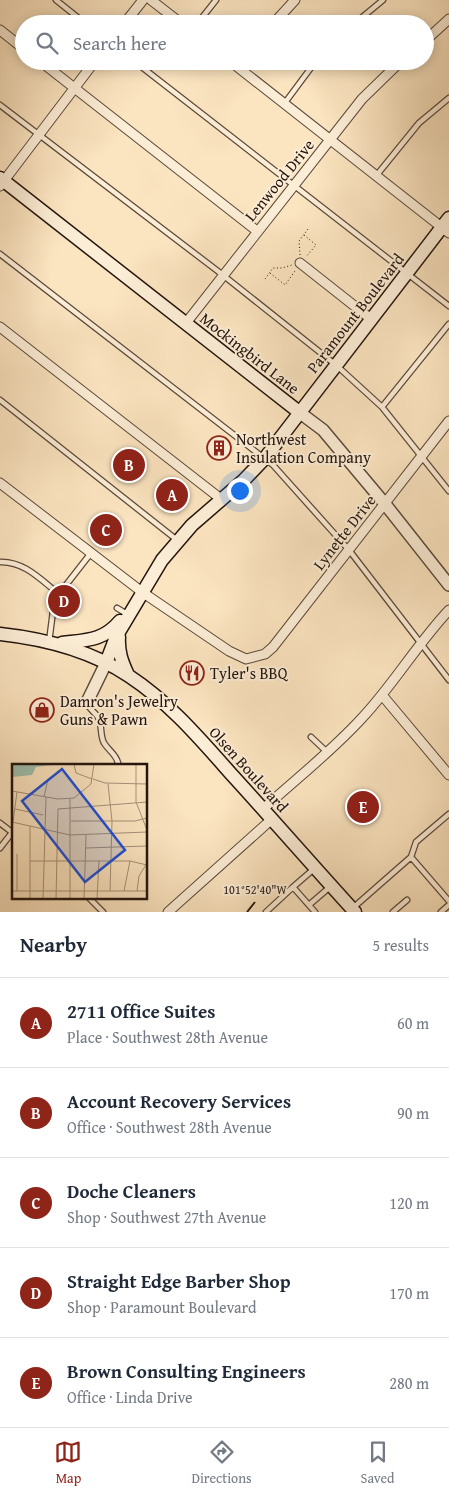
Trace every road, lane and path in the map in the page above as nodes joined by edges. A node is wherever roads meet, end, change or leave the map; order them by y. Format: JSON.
{"nodes":[{"id":1,"x":56,"y":0,"type":"edge"},
{"id":2,"x":143,"y":0,"type":"edge"},
{"id":3,"x":151,"y":0,"type":"edge"},
{"id":4,"x":216,"y":0,"type":"edge"},
{"id":5,"x":295,"y":0,"type":"edge"},
{"id":6,"x":383,"y":0,"type":"edge"},
{"id":7,"x":75,"y":15,"type":"edge"},
{"id":8,"x":131,"y":15,"type":"edge"},
{"id":9,"x":170,"y":15,"type":"edge"},
{"id":10,"x":204,"y":15,"type":"edge"},
{"id":11,"x":282,"y":15,"type":"edge"},
{"id":12,"x":365,"y":15,"type":"edge"},
{"id":13,"x":449,"y":18,"type":"edge"},
{"id":14,"x":0,"y":30,"type":"edge"},
{"id":15,"x":434,"y":32,"type":"edge"},
{"id":16,"x":15,"y":42,"type":"edge"},
{"id":17,"x":51,"y":70,"type":"edge"},
{"id":18,"x":88,"y":70,"type":"edge"},
{"id":19,"x":145,"y":70,"type":"edge"},
{"id":20,"x":247,"y":70,"type":"edge"},
{"id":21,"x":309,"y":70,"type":"edge"},
{"id":22,"x":392,"y":70,"type":"edge"},
{"id":23,"x":74,"y":88,"type":"junction"},
{"id":24,"x":449,"y":98,"type":"edge"},
{"id":25,"x":284,"y":104,"type":"junction"},
{"id":26,"x":0,"y":105,"type":"edge"},
{"id":27,"x":38,"y":135,"type":"junction"},
{"id":28,"x":330,"y":140,"type":"junction"},
{"id":29,"x":376,"y":176,"type":"junction"},
{"id":30,"x":1,"y":182,"type":"edge"},
{"id":31,"x":293,"y":186,"type":"junction"},
{"id":32,"x":447,"y":226,"type":"edge"},
{"id":33,"x":308,"y":229,"type":"dead end"},
{"id":34,"x":257,"y":231,"type":"junction"},
{"id":35,"x":304,"y":235,"type":"junction"},
{"id":36,"x":0,"y":254,"type":"edge"},
{"id":37,"x":300,"y":263,"type":"junction"},
{"id":38,"x":270,"y":273,"type":"junction"},
{"id":39,"x":406,"y":273,"type":"junction"},
{"id":40,"x":223,"y":275,"type":"junction"},
{"id":41,"x":265,"y":279,"type":"dead end"},
{"id":42,"x":449,"y":306,"type":"edge"},
{"id":43,"x":371,"y":319,"type":"junction"},
{"id":44,"x":186,"y":323,"type":"junction"},
{"id":45,"x":449,"y":324,"type":"edge"},
{"id":46,"x":0,"y":327,"type":"edge"},
{"id":47,"x":336,"y":365,"type":"junction"},
{"id":48,"x":0,"y":400,"type":"edge"},
{"id":49,"x":382,"y":407,"type":"junction"},
{"id":50,"x":300,"y":412,"type":"junction"},
{"id":51,"x":449,"y":421,"type":"edge"},
{"id":52,"x":421,"y":457,"type":"junction"},
{"id":53,"x":265,"y":458,"type":"junction"},
{"id":54,"x":0,"y":483,"type":"edge"},
{"id":55,"x":449,"y":491,"type":"edge"},
{"id":56,"x":221,"y":499,"type":"junction"},
{"id":57,"x":385,"y":504,"type":"junction"},
{"id":58,"x":178,"y":541,"type":"junction"},
{"id":59,"x":349,"y":550,"type":"junction"},
{"id":60,"x":91,"y":553,"type":"junction"},
{"id":61,"x":0,"y":562,"type":"edge"},
{"id":62,"x":449,"y":585,"type":"edge"},
{"id":63,"x":142,"y":592,"type":"junction"},
{"id":64,"x":59,"y":594,"type":"junction"},
{"id":65,"x":449,"y":610,"type":"edge"},
{"id":66,"x":126,"y":611,"type":"junction"},
{"id":67,"x":120,"y":630,"type":"junction"},
{"id":68,"x":0,"y":634,"type":"edge"},
{"id":69,"x":52,"y":643,"type":"junction"},
{"id":70,"x":421,"y":644,"type":"junction"},
{"id":71,"x":106,"y":663,"type":"junction"},
{"id":72,"x":128,"y":675,"type":"junction"},
{"id":73,"x":449,"y":680,"type":"edge"},
{"id":74,"x":382,"y":695,"type":"junction"},
{"id":75,"x":87,"y":702,"type":"joint"},
{"id":76,"x":311,"y":736,"type":"dead end"},
{"id":77,"x":326,"y":752,"type":"junction"},
{"id":78,"x":117,"y":764,"type":"edge"},
{"id":79,"x":449,"y":775,"type":"edge"},
{"id":80,"x":263,"y":809,"type":"junction"},
{"id":81,"x":449,"y":814,"type":"edge"},
{"id":82,"x":272,"y":819,"type":"junction"},
{"id":83,"x":0,"y":823,"type":"edge"},
{"id":84,"x":12,"y":831,"type":"edge"},
{"id":85,"x":12,"y":833,"type":"edge"},
{"id":86,"x":0,"y":848,"type":"edge"},
{"id":87,"x":410,"y":857,"type":"junction"},
{"id":88,"x":316,"y":868,"type":"junction"},
{"id":89,"x":331,"y":886,"type":"junction"},
{"id":90,"x":293,"y":887,"type":"junction"},
{"id":91,"x":90,"y":899,"type":"edge"},
{"id":92,"x":407,"y":900,"type":"dead end"},
{"id":93,"x":449,"y":901,"type":"edge"},
{"id":94,"x":309,"y":905,"type":"junction"},
{"id":95,"x":449,"y":905,"type":"edge"},
{"id":96,"x":353,"y":911,"type":"edge"},
{"id":97,"x":104,"y":912,"type":"edge"},
{"id":98,"x":168,"y":912,"type":"edge"},
{"id":99,"x":266,"y":912,"type":"edge"},
{"id":100,"x":316,"y":912,"type":"edge"},
{"id":101,"x":394,"y":912,"type":"edge"},
{"id":102,"x":441,"y":912,"type":"edge"}],
"edges":[{"from":1,"to":7,"type":"lane"},
{"from":2,"to":8,"type":"street"},
{"from":3,"to":9,"type":"street"},
{"from":4,"to":10,"type":"lane"},
{"from":5,"to":11,"type":"street"},
{"from":6,"to":12,"type":"lane"},
{"from":13,"to":15,"type":"street"},
{"from":14,"to":16,"type":"street"},
{"from":17,"to":23,"type":"street"},
{"from":18,"to":23,"type":"street"},
{"from":19,"to":31,"type":"lane"},
{"from":20,"to":25,"type":"street"},
{"from":21,"to":25,"type":"lane"},
{"from":22,"to":28,"type":"street","name":"Lenwood Drive"},
{"from":23,"to":27,"type":"street"},
{"from":23,"to":34,"type":"street"},
{"from":24,"to":29,"type":"lane"},
{"from":25,"to":28,"type":"street"},
{"from":26,"to":27,"type":"lane"},
{"from":27,"to":30,"type":"street"},
{"from":27,"to":40,"type":"lane"},
{"from":28,"to":29,"type":"street"},
{"from":28,"to":31,"type":"street","name":"Lenwood Drive"},
{"from":29,"to":32,"type":"street"},
{"from":30,"to":44,"type":"main road","name":"Mockingbird Lane"},
{"from":31,"to":34,"type":"street","name":"Lenwood Drive"},
{"from":31,"to":39,"type":"lane"},
{"from":32,"to":39,"type":"main road","name":"Paramount Boulevard"},
{"from":33,"to":35,"type":"path"},
{"from":34,"to":40,"type":"street","name":"Lenwood Drive"},
{"from":35,"to":37,"type":"path"},
{"from":35,"to":37,"type":"path"},
{"from":36,"to":53,"type":"lane"},
{"from":37,"to":38,"type":"path"},
{"from":37,"to":38,"type":"path"},
{"from":37,"to":43,"type":"street"},
{"from":38,"to":41,"type":"path"},
{"from":39,"to":42,"type":"lane"},
{"from":39,"to":43,"type":"main road","name":"Paramount Boulevard"},
{"from":40,"to":44,"type":"street","name":"Lenwood Drive"},
{"from":40,"to":47,"type":"lane"},
{"from":43,"to":47,"type":"main road","name":"Paramount Boulevard"},
{"from":44,"to":50,"type":"main road","name":"Mockingbird Lane"},
{"from":45,"to":49,"type":"lane"},
{"from":46,"to":56,"type":"street"},
{"from":47,"to":49,"type":"lane"},
{"from":47,"to":50,"type":"main road","name":"Paramount Boulevard"},
{"from":48,"to":58,"type":"lane"},
{"from":49,"to":52,"type":"lane"},
{"from":50,"to":53,"type":"main road","name":"Paramount Boulevard"},
{"from":50,"to":57,"type":"street","name":"Mockingbird Lane"},
{"from":51,"to":52,"type":"street","name":"Lynette Drive"},
{"from":52,"to":55,"type":"lane"},
{"from":52,"to":57,"type":"street","name":"Lynette Drive"},
{"from":53,"to":56,"type":"main road","name":"Paramount Boulevard"},
{"from":53,"to":59,"type":"lane"},
{"from":54,"to":60,"type":"street"},
{"from":56,"to":58,"type":"main road","name":"Paramount Boulevard"},
{"from":57,"to":59,"type":"street","name":"Lynette Drive"},
{"from":57,"to":62,"type":"street","name":"Mockingbird Lane"},
{"from":58,"to":63,"type":"main road","name":"Paramount Boulevard"},
{"from":59,"to":63,"type":"street","name":"Lynette Drive"},
{"from":59,"to":70,"type":"lane"},
{"from":60,"to":63,"type":"street"},
{"from":60,"to":64,"type":"lane"},
{"from":61,"to":64,"type":"lane"},
{"from":63,"to":66,"type":"main road","name":"Paramount Boulevard"},
{"from":64,"to":69,"type":"lane"},
{"from":65,"to":70,"type":"street"},
{"from":66,"to":67,"type":"main road","name":"Paramount Boulevard"},
{"from":66,"to":69,"type":"main road"},
{"from":67,"to":71,"type":"main road","name":"Paramount Boulevard"},
{"from":67,"to":72,"type":"main road"},
{"from":68,"to":69,"type":"main road"},
{"from":69,"to":71,"type":"main road"},
{"from":70,"to":73,"type":"lane"},
{"from":70,"to":74,"type":"street"},
{"from":71,"to":72,"type":"main road","name":"Olsen Boulevard"},
{"from":71,"to":75,"type":"street","name":"Paramount Boulevard"},
{"from":72,"to":80,"type":"main road","name":"Olsen Boulevard"},
{"from":74,"to":77,"type":"street"},
{"from":74,"to":79,"type":"street"},
{"from":75,"to":78,"type":"lane","name":"Paramount Boulevard"},
{"from":76,"to":77,"type":"lane"},
{"from":77,"to":80,"type":"street"},
{"from":80,"to":82,"type":"main road","name":"Olsen Boulevard"},
{"from":81,"to":87,"type":"lane"},
{"from":82,"to":88,"type":"main road","name":"Olsen Boulevard"},
{"from":82,"to":98,"type":"street"},
{"from":83,"to":84,"type":"lane"},
{"from":85,"to":86,"type":"lane"},
{"from":87,"to":93,"type":"lane"},
{"from":87,"to":96,"type":"lane"},
{"from":88,"to":89,"type":"main road","name":"Olsen Boulevard"},
{"from":88,"to":90,"type":"lane"},
{"from":89,"to":94,"type":"lane"},
{"from":89,"to":96,"type":"main road","name":"Olsen Boulevard"},
{"from":90,"to":94,"type":"lane"},
{"from":90,"to":99,"type":"lane"},
{"from":91,"to":97,"type":"lane"},
{"from":92,"to":101,"type":"lane"},
{"from":94,"to":100,"type":"lane"},
{"from":95,"to":102,"type":"lane"}]}
